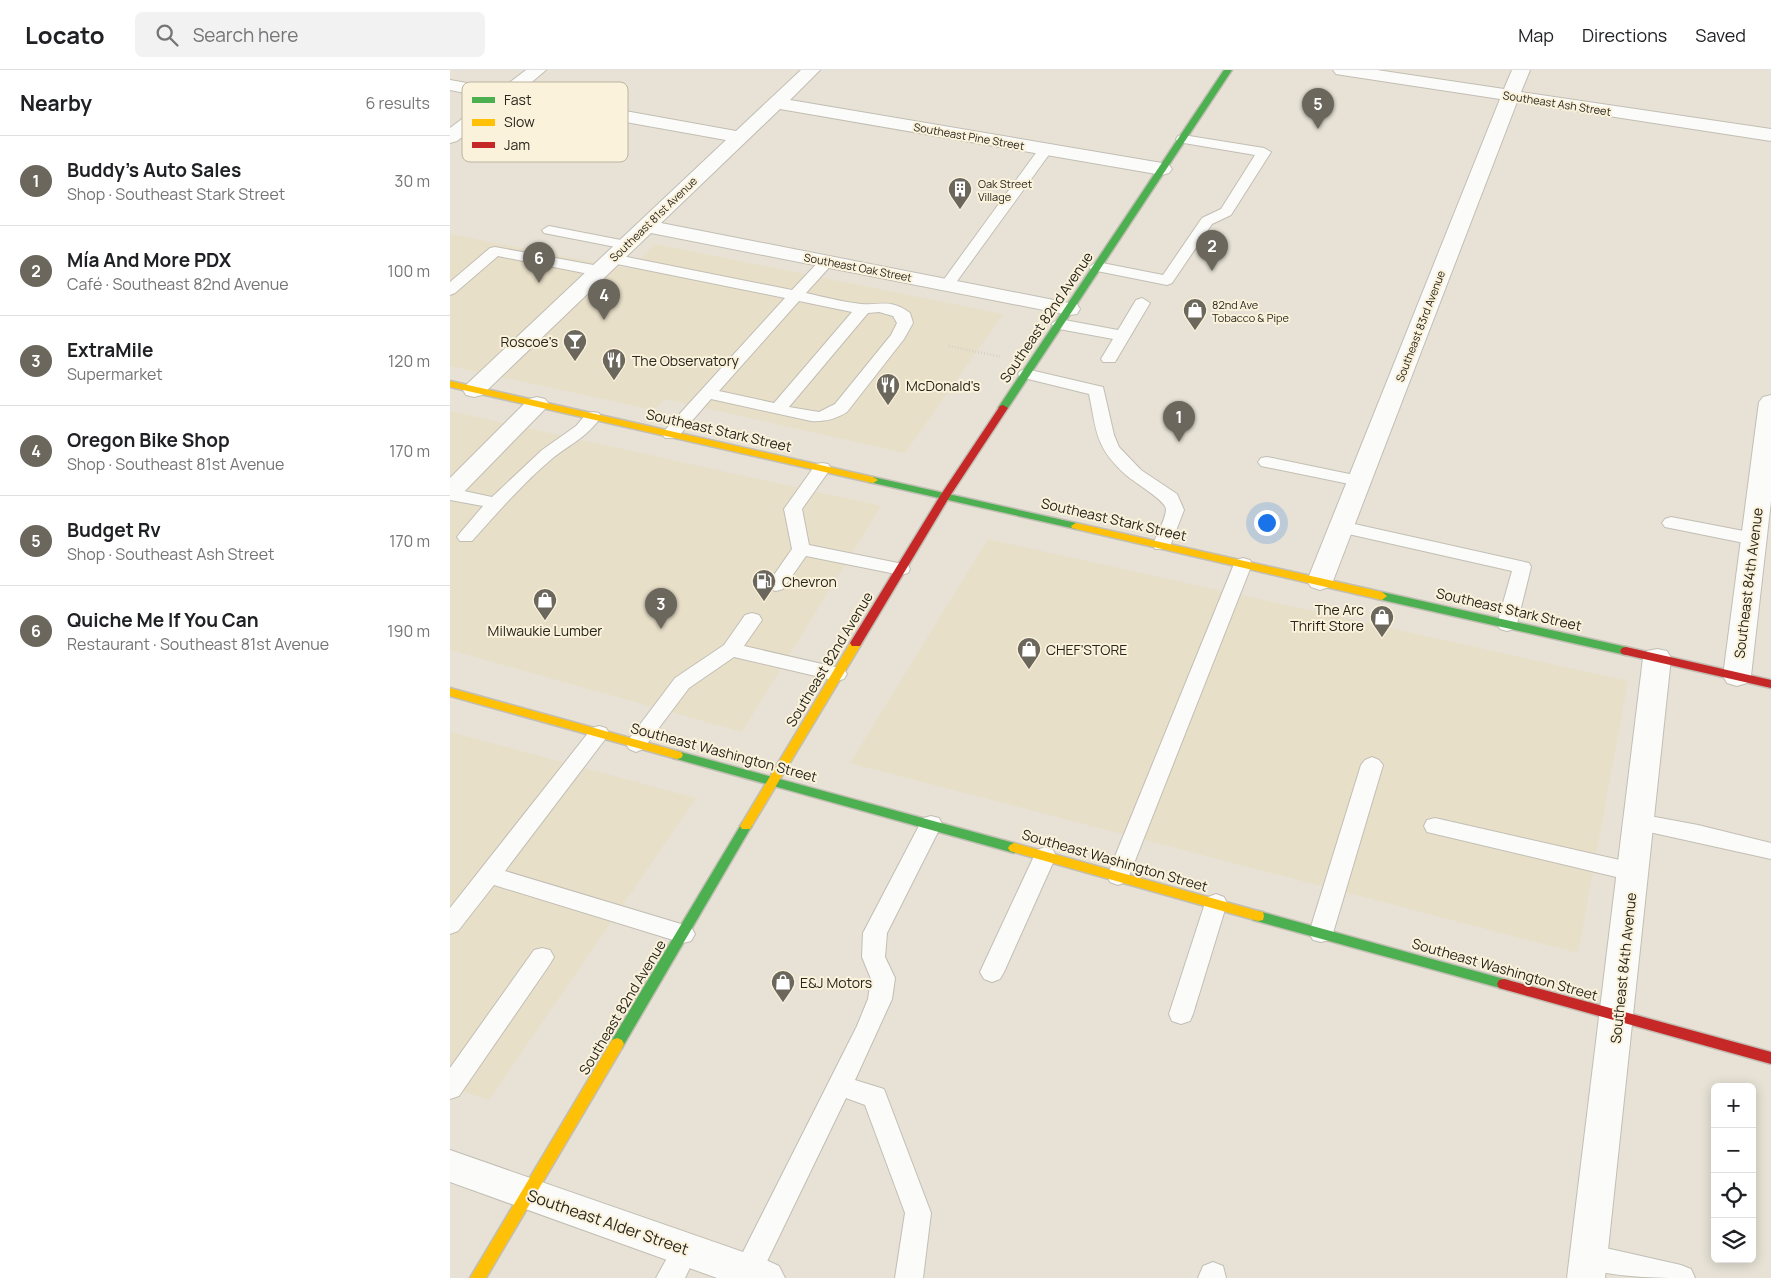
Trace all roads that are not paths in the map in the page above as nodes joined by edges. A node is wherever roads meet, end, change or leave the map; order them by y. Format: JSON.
{"nodes":[{"id":1,"x":537,"y":70,"type":"edge"},
{"id":2,"x":811,"y":70,"type":"edge"},
{"id":3,"x":1228,"y":70,"type":"edge"},
{"id":4,"x":1342,"y":70,"type":"edge"},
{"id":5,"x":1520,"y":70,"type":"edge"},
{"id":6,"x":521,"y":82,"type":"edge"},
{"id":7,"x":1510,"y":96,"type":"junction"},
{"id":8,"x":776,"y":103,"type":"junction"},
{"id":9,"x":628,"y":117,"type":"edge"},
{"id":10,"x":462,"y":128,"type":"edge"},
{"id":11,"x":1272,"y":136,"type":"dead end"},
{"id":12,"x":1771,"y":136,"type":"edge"},
{"id":13,"x":450,"y":137,"type":"edge"},
{"id":14,"x":739,"y":137,"type":"junction"},
{"id":15,"x":1182,"y":138,"type":"junction"},
{"id":16,"x":1046,"y":149,"type":"junction"},
{"id":17,"x":1264,"y":152,"type":"junction"},
{"id":18,"x":1162,"y":169,"type":"junction"},
{"id":19,"x":646,"y":226,"type":"junction"},
{"id":20,"x":549,"y":230,"type":"dead end"},
{"id":21,"x":626,"y":245,"type":"junction"},
{"id":22,"x":827,"y":261,"type":"junction"},
{"id":23,"x":605,"y":265,"type":"junction"},
{"id":24,"x":1097,"y":267,"type":"junction"},
{"id":25,"x":948,"y":285,"type":"junction"},
{"id":26,"x":450,"y":290,"type":"edge"},
{"id":27,"x":796,"y":295,"type":"junction"},
{"id":28,"x":1142,"y":303,"type":"dead end"},
{"id":29,"x":863,"y":309,"type":"junction"},
{"id":30,"x":1064,"y":316,"type":"junction"},
{"id":31,"x":1123,"y":336,"type":"junction"},
{"id":32,"x":1109,"y":359,"type":"dead end"},
{"id":33,"x":1030,"y":368,"type":"junction"},
{"id":34,"x":450,"y":384,"type":"edge"},
{"id":35,"x":474,"y":390,"type":"junction"},
{"id":36,"x":710,"y":394,"type":"junction"},
{"id":37,"x":1771,"y":402,"type":"edge"},
{"id":38,"x":537,"y":404,"type":"junction"},
{"id":39,"x":778,"y":409,"type":"junction"},
{"id":40,"x":593,"y":417,"type":"junction"},
{"id":41,"x":671,"y":434,"type":"junction"},
{"id":42,"x":1267,"y":462,"type":"dead end"},
{"id":43,"x":822,"y":468,"type":"junction"},
{"id":44,"x":1359,"y":481,"type":"junction"},
{"id":45,"x":450,"y":493,"type":"edge"},
{"id":46,"x":945,"y":496,"type":"junction"},
{"id":47,"x":496,"y":502,"type":"junction"},
{"id":48,"x":1671,"y":523,"type":"dead end"},
{"id":49,"x":1341,"y":527,"type":"junction"},
{"id":50,"x":466,"y":537,"type":"dead end"},
{"id":51,"x":1754,"y":539,"type":"junction"},
{"id":52,"x":1162,"y":546,"type":"junction"},
{"id":53,"x":801,"y":549,"type":"junction"},
{"id":54,"x":1243,"y":564,"type":"junction"},
{"id":55,"x":902,"y":569,"type":"junction"},
{"id":56,"x":1320,"y":581,"type":"junction"},
{"id":57,"x":776,"y":585,"type":"dead end"},
{"id":58,"x":752,"y":620,"type":"dead end"},
{"id":59,"x":1507,"y":624,"type":"junction"},
{"id":60,"x":731,"y":650,"type":"junction"},
{"id":61,"x":1657,"y":658,"type":"junction"},
{"id":62,"x":838,"y":674,"type":"junction"},
{"id":63,"x":1736,"y":676,"type":"junction"},
{"id":64,"x":1771,"y":684,"type":"edge"},
{"id":65,"x":450,"y":692,"type":"edge"},
{"id":66,"x":599,"y":734,"type":"junction"},
{"id":67,"x":636,"y":744,"type":"junction"},
{"id":68,"x":1372,"y":765,"type":"dead end"},
{"id":69,"x":773,"y":780,"type":"junction"},
{"id":70,"x":1639,"y":822,"type":"junction"},
{"id":71,"x":932,"y":824,"type":"junction"},
{"id":72,"x":1435,"y":826,"type":"dead end"},
{"id":73,"x":1771,"y":851,"type":"edge"},
{"id":74,"x":1045,"y":856,"type":"junction"},
{"id":75,"x":1634,"y":872,"type":"junction"},
{"id":76,"x":490,"y":876,"type":"junction"},
{"id":77,"x":1118,"y":876,"type":"junction"},
{"id":78,"x":1216,"y":903,"type":"junction"},
{"id":79,"x":450,"y":925,"type":"edge"},
{"id":80,"x":1321,"y":932,"type":"junction"},
{"id":81,"x":683,"y":934,"type":"junction"},
{"id":82,"x":542,"y":957,"type":"dead end"},
{"id":83,"x":992,"y":972,"type":"dead end"},
{"id":84,"x":1181,"y":1014,"type":"dead end"},
{"id":85,"x":1617,"y":1016,"type":"junction"},
{"id":86,"x":1771,"y":1058,"type":"edge"},
{"id":87,"x":840,"y":1085,"type":"junction"},
{"id":88,"x":450,"y":1088,"type":"edge"},
{"id":89,"x":450,"y":1166,"type":"edge"},
{"id":90,"x":529,"y":1194,"type":"junction"},
{"id":91,"x":678,"y":1264,"type":"edge"},
{"id":92,"x":1587,"y":1267,"type":"edge"},
{"id":93,"x":757,"y":1275,"type":"edge"},
{"id":94,"x":478,"y":1278,"type":"edge"},
{"id":95,"x":909,"y":1278,"type":"edge"},
{"id":96,"x":1681,"y":1278,"type":"edge"}],
"edges":[{"from":1,"to":6,"type":"street"},
{"from":2,"to":8,"type":"street","name":"Southeast 81st Avenue"},
{"from":3,"to":15,"type":"main road","name":"Southeast 82nd Avenue"},
{"from":4,"to":7,"type":"street","name":"Southeast Ash Street"},
{"from":5,"to":7,"type":"street","name":"Southeast 83rd Avenue"},
{"from":7,"to":12,"type":"street","name":"Southeast Ash Street"},
{"from":7,"to":44,"type":"street","name":"Southeast 83rd Avenue"},
{"from":8,"to":14,"type":"street","name":"Southeast 81st Avenue"},
{"from":8,"to":16,"type":"street","name":"Southeast Pine Street"},
{"from":9,"to":14,"type":"street"},
{"from":10,"to":13,"type":"street"},
{"from":11,"to":17,"type":"lane"},
{"from":14,"to":19,"type":"street","name":"Southeast 81st Avenue"},
{"from":15,"to":17,"type":"lane"},
{"from":15,"to":18,"type":"main road","name":"Southeast 82nd Avenue"},
{"from":16,"to":18,"type":"street","name":"Southeast Pine Street"},
{"from":16,"to":25,"type":"lane"},
{"from":17,"to":24,"type":"lane"},
{"from":18,"to":24,"type":"main road","name":"Southeast 82nd Avenue"},
{"from":19,"to":21,"type":"street","name":"Southeast 81st Avenue"},
{"from":19,"to":22,"type":"street","name":"Southeast Oak Street"},
{"from":20,"to":21,"type":"lane"},
{"from":21,"to":23,"type":"street","name":"Southeast 81st Avenue"},
{"from":22,"to":25,"type":"street","name":"Southeast Oak Street"},
{"from":22,"to":27,"type":"lane"},
{"from":23,"to":26,"type":"lane"},
{"from":23,"to":27,"type":"lane"},
{"from":23,"to":35,"type":"street","name":"Southeast 81st Avenue"},
{"from":24,"to":30,"type":"main road","name":"Southeast 82nd Avenue"},
{"from":25,"to":30,"type":"street","name":"Southeast Oak Street"},
{"from":27,"to":29,"type":"lane"},
{"from":27,"to":36,"type":"lane"},
{"from":28,"to":31,"type":"lane"},
{"from":29,"to":39,"type":"lane"},
{"from":29,"to":39,"type":"lane"},
{"from":30,"to":31,"type":"lane"},
{"from":30,"to":33,"type":"main road","name":"Southeast 82nd Avenue"},
{"from":31,"to":32,"type":"lane"},
{"from":33,"to":46,"type":"main road","name":"Southeast 82nd Avenue"},
{"from":33,"to":52,"type":"lane"},
{"from":34,"to":35,"type":"main road","name":"Southeast Stark Street"},
{"from":35,"to":38,"type":"main road","name":"Southeast Stark Street"},
{"from":36,"to":39,"type":"lane"},
{"from":36,"to":41,"type":"lane"},
{"from":37,"to":51,"type":"street","name":"Southeast 84th Avenue"},
{"from":38,"to":40,"type":"main road","name":"Southeast Stark Street"},
{"from":38,"to":45,"type":"street"},
{"from":40,"to":41,"type":"main road","name":"Southeast Stark Street"},
{"from":40,"to":47,"type":"lane"},
{"from":41,"to":43,"type":"main road","name":"Southeast Stark Street"},
{"from":42,"to":44,"type":"lane"},
{"from":43,"to":46,"type":"main road","name":"Southeast Stark Street"},
{"from":43,"to":53,"type":"lane"},
{"from":44,"to":49,"type":"street","name":"Southeast 83rd Avenue"},
{"from":45,"to":47,"type":"lane"},
{"from":46,"to":52,"type":"main road","name":"Southeast Stark Street"},
{"from":46,"to":55,"type":"main road","name":"Southeast 82nd Avenue"},
{"from":47,"to":50,"type":"lane"},
{"from":48,"to":51,"type":"lane"},
{"from":49,"to":56,"type":"street","name":"Southeast 83rd Avenue"},
{"from":49,"to":59,"type":"lane"},
{"from":51,"to":63,"type":"street","name":"Southeast 84th Avenue"},
{"from":52,"to":54,"type":"main road","name":"Southeast Stark Street"},
{"from":53,"to":55,"type":"lane"},
{"from":53,"to":57,"type":"lane"},
{"from":54,"to":56,"type":"main road","name":"Southeast Stark Street"},
{"from":54,"to":77,"type":"lane"},
{"from":55,"to":62,"type":"main road","name":"Southeast 82nd Avenue"},
{"from":56,"to":59,"type":"main road","name":"Southeast Stark Street"},
{"from":58,"to":60,"type":"lane"},
{"from":59,"to":61,"type":"main road","name":"Southeast Stark Street"},
{"from":60,"to":62,"type":"lane"},
{"from":60,"to":67,"type":"lane"},
{"from":61,"to":63,"type":"main road","name":"Southeast Stark Street"},
{"from":61,"to":70,"type":"street","name":"Southeast 84th Avenue"},
{"from":62,"to":69,"type":"main road","name":"Southeast 82nd Avenue"},
{"from":63,"to":64,"type":"main road","name":"Southeast Stark Street"},
{"from":65,"to":66,"type":"main road","name":"Southeast Washington Street"},
{"from":66,"to":67,"type":"main road","name":"Southeast Washington Street"},
{"from":66,"to":76,"type":"lane"},
{"from":67,"to":69,"type":"main road","name":"Southeast Washington Street"},
{"from":68,"to":80,"type":"lane"},
{"from":69,"to":71,"type":"main road","name":"Southeast Washington Street"},
{"from":69,"to":81,"type":"main road","name":"Southeast 82nd Avenue"},
{"from":70,"to":73,"type":"lane"},
{"from":70,"to":75,"type":"street","name":"Southeast 84th Avenue"},
{"from":71,"to":74,"type":"main road","name":"Southeast Washington Street"},
{"from":71,"to":87,"type":"lane"},
{"from":72,"to":75,"type":"lane"},
{"from":74,"to":77,"type":"main road","name":"Southeast Washington Street"},
{"from":74,"to":83,"type":"lane"},
{"from":75,"to":85,"type":"street","name":"Southeast 84th Avenue"},
{"from":76,"to":79,"type":"lane"},
{"from":76,"to":81,"type":"lane"},
{"from":77,"to":78,"type":"main road","name":"Southeast Washington Street"},
{"from":78,"to":80,"type":"main road","name":"Southeast Washington Street"},
{"from":78,"to":84,"type":"lane"},
{"from":80,"to":85,"type":"main road","name":"Southeast Washington Street"},
{"from":81,"to":90,"type":"main road","name":"Southeast 82nd Avenue"},
{"from":82,"to":88,"type":"lane"},
{"from":85,"to":86,"type":"main road","name":"Southeast Washington Street"},
{"from":85,"to":92,"type":"street","name":"Southeast 84th Avenue"},
{"from":87,"to":93,"type":"lane"},
{"from":87,"to":95,"type":"lane"},
{"from":89,"to":90,"type":"street","name":"Southeast Alder Street"},
{"from":90,"to":91,"type":"street","name":"Southeast Alder Street"},
{"from":90,"to":94,"type":"main road","name":"Southeast 82nd Avenue"},
{"from":91,"to":93,"type":"street","name":"Southeast Alder Street"},
{"from":92,"to":96,"type":"lane"}]}
